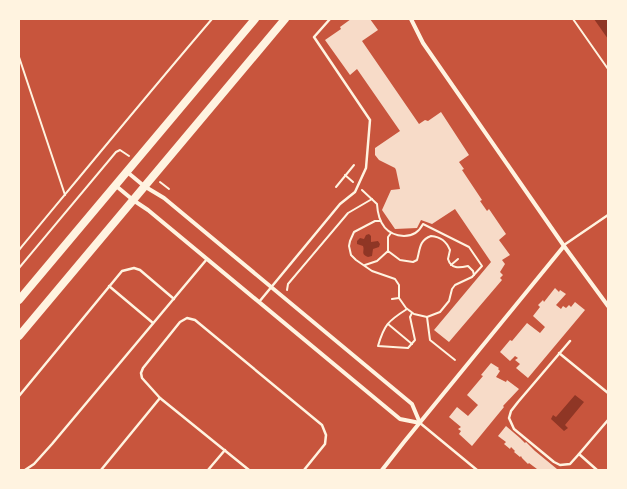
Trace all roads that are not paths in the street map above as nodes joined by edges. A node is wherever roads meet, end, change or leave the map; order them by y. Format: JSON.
{"nodes":[{"id":1,"x":255,"y":19,"type":"edge"},
{"id":2,"x":285,"y":19,"type":"edge"},
{"id":3,"x":330,"y":19,"type":"edge"},
{"id":4,"x":411,"y":19,"type":"edge"},
{"id":5,"x":126,"y":171,"type":"junction"},
{"id":6,"x":115,"y":185,"type":"junction"},
{"id":7,"x":144,"y":186,"type":"junction"},
{"id":8,"x":133,"y":200,"type":"junction"},
{"id":9,"x":608,"y":215,"type":"edge"},
{"id":10,"x":564,"y":246,"type":"junction"},
{"id":11,"x":207,"y":259,"type":"junction"},
{"id":12,"x":109,"y":286,"type":"junction"},
{"id":13,"x":271,"y":287,"type":"junction"},
{"id":14,"x":174,"y":299,"type":"junction"},
{"id":15,"x":19,"y":300,"type":"edge"},
{"id":16,"x":259,"y":302,"type":"junction"},
{"id":17,"x":608,"y":306,"type":"edge"},
{"id":18,"x":153,"y":323,"type":"junction"},
{"id":19,"x":19,"y":336,"type":"edge"},
{"id":20,"x":570,"y":341,"type":"dead end"},
{"id":21,"x":559,"y":353,"type":"junction"},
{"id":22,"x":608,"y":393,"type":"edge"},
{"id":23,"x":19,"y":396,"type":"edge"},
{"id":24,"x":160,"y":398,"type":"junction"},
{"id":25,"x":608,"y":420,"type":"edge"},
{"id":26,"x":420,"y":423,"type":"junction"},
{"id":27,"x":225,"y":450,"type":"junction"},
{"id":28,"x":579,"y":454,"type":"junction"},
{"id":29,"x":25,"y":470,"type":"edge"},
{"id":30,"x":101,"y":470,"type":"edge"},
{"id":31,"x":208,"y":470,"type":"edge"},
{"id":32,"x":249,"y":470,"type":"edge"},
{"id":33,"x":304,"y":470,"type":"edge"},
{"id":34,"x":382,"y":470,"type":"edge"},
{"id":35,"x":477,"y":470,"type":"edge"},
{"id":36,"x":597,"y":470,"type":"edge"}],
"edges":[{"from":1,"to":5,"type":"main road"},
{"from":2,"to":7,"type":"main road"},
{"from":3,"to":13,"type":"lane"},
{"from":4,"to":10,"type":"street"},
{"from":5,"to":6,"type":"main road"},
{"from":5,"to":7,"type":"street"},
{"from":6,"to":8,"type":"street"},
{"from":6,"to":15,"type":"main road"},
{"from":7,"to":8,"type":"main road"},
{"from":7,"to":13,"type":"street"},
{"from":8,"to":11,"type":"street"},
{"from":8,"to":19,"type":"main road"},
{"from":9,"to":10,"type":"lane"},
{"from":10,"to":17,"type":"street"},
{"from":10,"to":26,"type":"street"},
{"from":11,"to":14,"type":"lane"},
{"from":11,"to":16,"type":"street"},
{"from":12,"to":14,"type":"lane"},
{"from":12,"to":18,"type":"lane"},
{"from":12,"to":23,"type":"lane"},
{"from":13,"to":16,"type":"lane"},
{"from":13,"to":26,"type":"street"},
{"from":14,"to":18,"type":"lane"},
{"from":16,"to":26,"type":"street"},
{"from":18,"to":29,"type":"lane"},
{"from":20,"to":21,"type":"lane"},
{"from":21,"to":22,"type":"lane"},
{"from":21,"to":28,"type":"lane"},
{"from":24,"to":27,"type":"lane"},
{"from":24,"to":30,"type":"lane"},
{"from":24,"to":33,"type":"lane"},
{"from":25,"to":28,"type":"lane"},
{"from":26,"to":34,"type":"street"},
{"from":26,"to":35,"type":"lane"},
{"from":27,"to":31,"type":"lane"},
{"from":27,"to":32,"type":"lane"},
{"from":28,"to":36,"type":"lane"}]}
